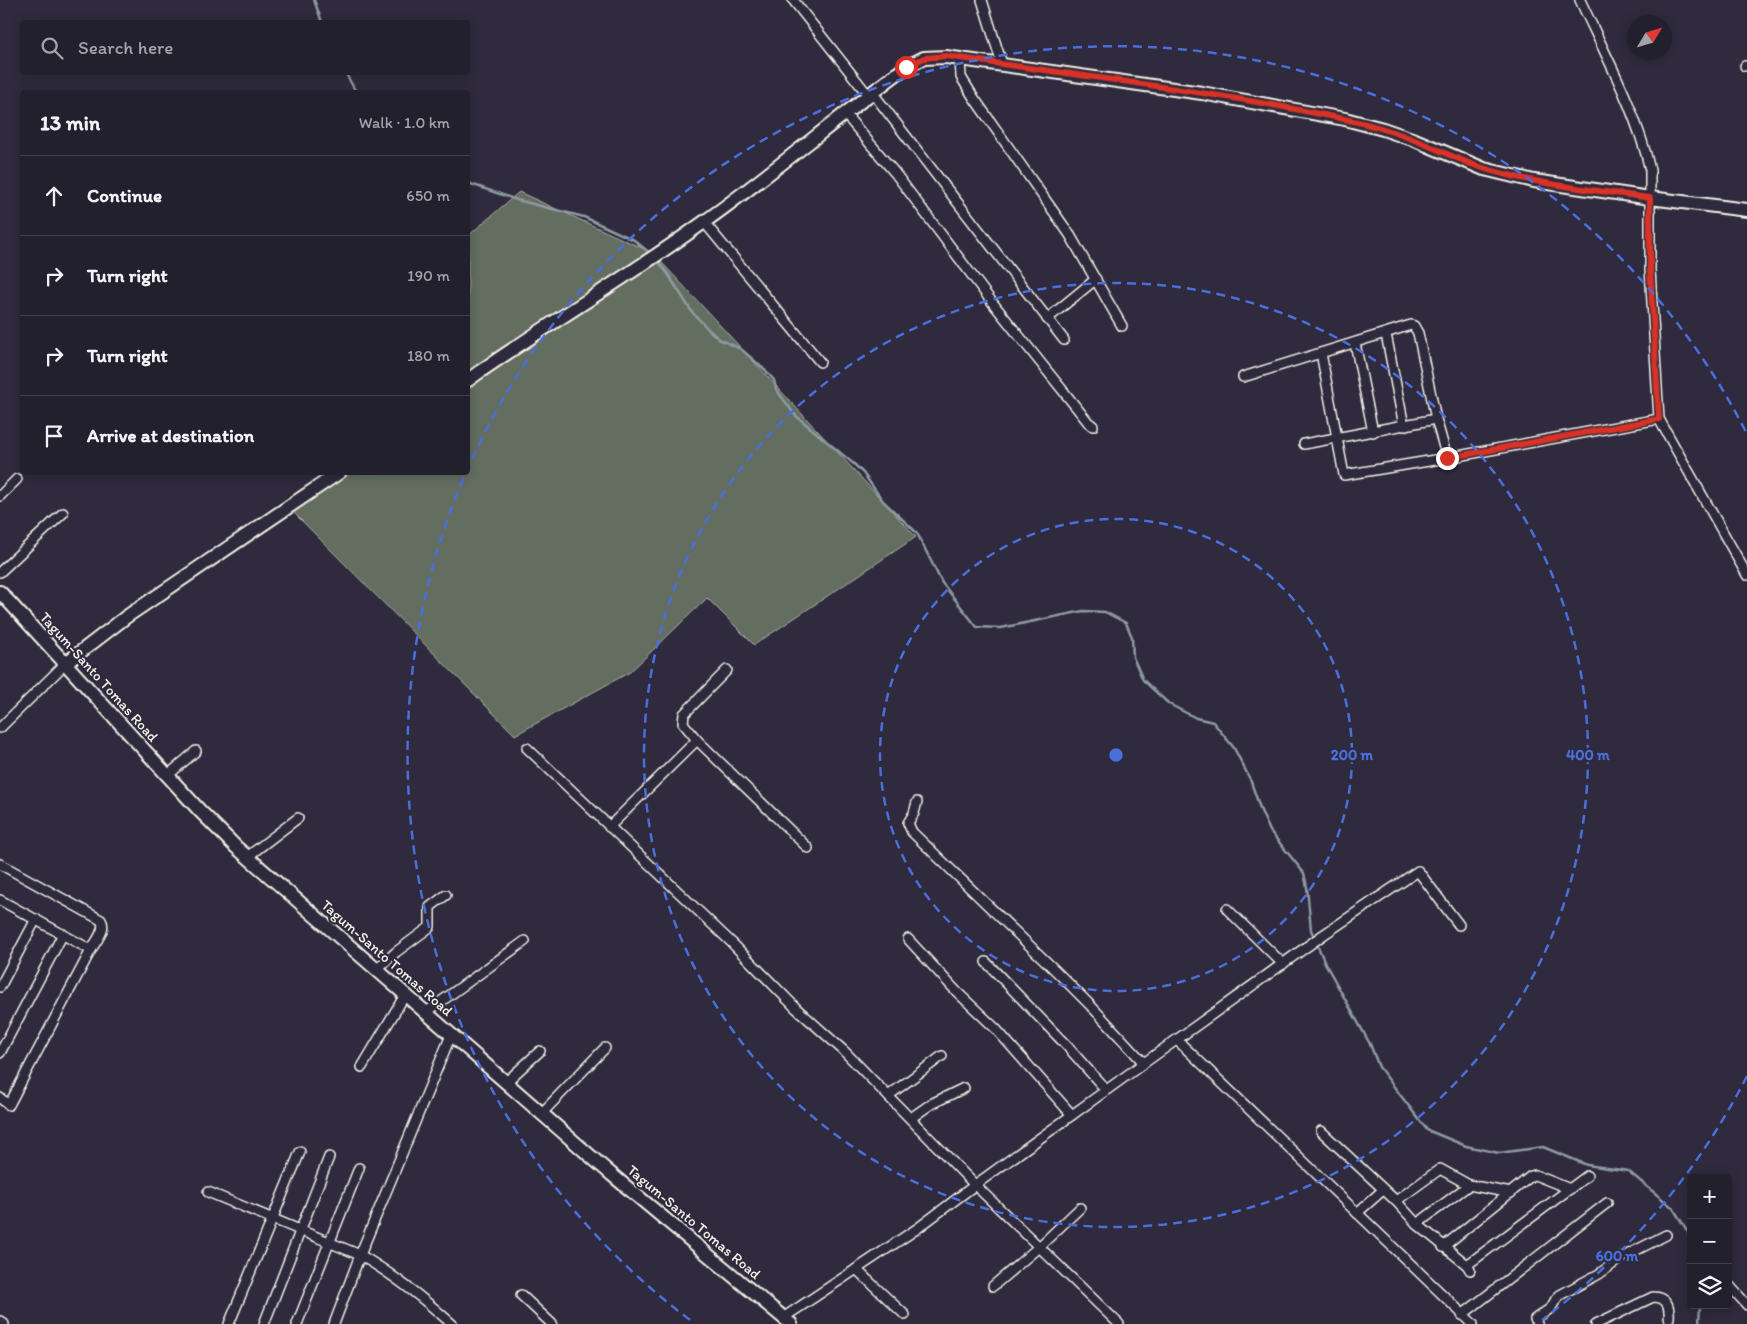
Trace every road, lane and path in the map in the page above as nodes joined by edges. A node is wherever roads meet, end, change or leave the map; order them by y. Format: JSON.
{"nodes":[{"id":1,"x":793,"y":0,"type":"edge"},
{"id":2,"x":982,"y":0,"type":"edge"},
{"id":3,"x":1580,"y":0,"type":"edge"},
{"id":4,"x":960,"y":59,"type":"junction"},
{"id":5,"x":1002,"y":64,"type":"junction"},
{"id":6,"x":870,"y":94,"type":"junction"},
{"id":7,"x":845,"y":114,"type":"junction"},
{"id":8,"x":1650,"y":198,"type":"junction"},
{"id":9,"x":1747,"y":210,"type":"edge"},
{"id":10,"x":704,"y":222,"type":"junction"},
{"id":11,"x":1096,"y":279,"type":"junction"},
{"id":12,"x":1047,"y":318,"type":"junction"},
{"id":13,"x":1122,"y":326,"type":"dead end"},
{"id":14,"x":1386,"y":334,"type":"junction"},
{"id":15,"x":1064,"y":340,"type":"dead end"},
{"id":16,"x":1355,"y":343,"type":"junction"},
{"id":17,"x":1321,"y":353,"type":"junction"},
{"id":18,"x":820,"y":362,"type":"dead end"},
{"id":19,"x":1243,"y":377,"type":"dead end"},
{"id":20,"x":470,"y":379,"type":"edge"},
{"id":21,"x":1436,"y":419,"type":"junction"},
{"id":22,"x":1659,"y":419,"type":"junction"},
{"id":23,"x":1092,"y":426,"type":"dead end"},
{"id":24,"x":1404,"y":426,"type":"junction"},
{"id":25,"x":1373,"y":432,"type":"junction"},
{"id":26,"x":1338,"y":439,"type":"junction"},
{"id":27,"x":1304,"y":444,"type":"dead end"},
{"id":28,"x":1447,"y":458,"type":"junction"},
{"id":29,"x":336,"y":475,"type":"edge"},
{"id":30,"x":17,"y":479,"type":"dead end"},
{"id":31,"x":0,"y":496,"type":"edge"},
{"id":32,"x":63,"y":513,"type":"dead end"},
{"id":33,"x":0,"y":572,"type":"edge"},
{"id":34,"x":1747,"y":575,"type":"edge"},
{"id":35,"x":0,"y":592,"type":"edge"},
{"id":36,"x":66,"y":663,"type":"junction"},
{"id":37,"x":727,"y":670,"type":"dead end"},
{"id":38,"x":0,"y":728,"type":"edge"},
{"id":39,"x":697,"y":740,"type":"junction"},
{"id":40,"x":527,"y":748,"type":"dead end"},
{"id":41,"x":196,"y":751,"type":"dead end"},
{"id":42,"x":167,"y":776,"type":"junction"},
{"id":43,"x":917,"y":802,"type":"dead end"},
{"id":44,"x":298,"y":818,"type":"dead end"},
{"id":45,"x":609,"y":827,"type":"junction"},
{"id":46,"x":808,"y":848,"type":"dead end"},
{"id":47,"x":247,"y":857,"type":"junction"},
{"id":48,"x":0,"y":864,"type":"edge"},
{"id":49,"x":446,"y":895,"type":"dead end"},
{"id":50,"x":0,"y":900,"type":"edge"},
{"id":51,"x":1227,"y":909,"type":"dead end"},
{"id":52,"x":36,"y":919,"type":"junction"},
{"id":53,"x":1459,"y":925,"type":"dead end"},
{"id":54,"x":63,"y":934,"type":"junction"},
{"id":55,"x":908,"y":939,"type":"dead end"},
{"id":56,"x":525,"y":941,"type":"dead end"},
{"id":57,"x":91,"y":950,"type":"junction"},
{"id":58,"x":986,"y":962,"type":"dead end"},
{"id":59,"x":1282,"y":964,"type":"junction"},
{"id":60,"x":376,"y":970,"type":"junction"},
{"id":61,"x":0,"y":987,"type":"edge"},
{"id":62,"x":405,"y":995,"type":"junction"},
{"id":63,"x":425,"y":1013,"type":"junction"},
{"id":64,"x":450,"y":1035,"type":"junction"},
{"id":65,"x":1177,"y":1040,"type":"junction"},
{"id":66,"x":605,"y":1048,"type":"dead end"},
{"id":67,"x":540,"y":1051,"type":"dead end"},
{"id":68,"x":0,"y":1053,"type":"edge"},
{"id":69,"x":942,"y":1056,"type":"dead end"},
{"id":70,"x":1144,"y":1063,"type":"junction"},
{"id":71,"x":362,"y":1067,"type":"dead end"},
{"id":72,"x":505,"y":1083,"type":"junction"},
{"id":73,"x":964,"y":1088,"type":"dead end"},
{"id":74,"x":1106,"y":1090,"type":"junction"},
{"id":75,"x":888,"y":1096,"type":"junction"},
{"id":76,"x":0,"y":1098,"type":"edge"},
{"id":77,"x":541,"y":1114,"type":"junction"},
{"id":78,"x":1072,"y":1116,"type":"junction"},
{"id":79,"x":911,"y":1118,"type":"junction"},
{"id":80,"x":1322,"y":1131,"type":"dead end"},
{"id":81,"x":300,"y":1152,"type":"dead end"},
{"id":82,"x":329,"y":1157,"type":"dead end"},
{"id":83,"x":359,"y":1168,"type":"dead end"},
{"id":84,"x":1587,"y":1176,"type":"dead end"},
{"id":85,"x":975,"y":1185,"type":"junction"},
{"id":86,"x":1469,"y":1185,"type":"junction"},
{"id":87,"x":1570,"y":1189,"type":"junction"},
{"id":88,"x":1383,"y":1190,"type":"junction"},
{"id":89,"x":208,"y":1192,"type":"dead end"},
{"id":90,"x":1511,"y":1192,"type":"junction"},
{"id":91,"x":1396,"y":1201,"type":"junction"},
{"id":92,"x":1607,"y":1203,"type":"dead end"},
{"id":93,"x":1080,"y":1208,"type":"dead end"},
{"id":94,"x":1357,"y":1213,"type":"junction"},
{"id":95,"x":272,"y":1218,"type":"junction"},
{"id":96,"x":1417,"y":1224,"type":"junction"},
{"id":97,"x":300,"y":1230,"type":"junction"},
{"id":98,"x":1666,"y":1235,"type":"dead end"},
{"id":99,"x":329,"y":1242,"type":"junction"},
{"id":100,"x":1040,"y":1246,"type":"junction"},
{"id":101,"x":1442,"y":1247,"type":"junction"},
{"id":102,"x":360,"y":1256,"type":"junction"},
{"id":103,"x":856,"y":1269,"type":"junction"},
{"id":104,"x":993,"y":1286,"type":"dead end"},
{"id":105,"x":1732,"y":1288,"type":"edge"},
{"id":106,"x":521,"y":1295,"type":"dead end"},
{"id":107,"x":1747,"y":1305,"type":"edge"},
{"id":108,"x":905,"y":1315,"type":"dead end"},
{"id":109,"x":1462,"y":1315,"type":"junction"},
{"id":110,"x":1669,"y":1318,"type":"dead end"},
{"id":111,"x":0,"y":1321,"type":"edge"},
{"id":112,"x":783,"y":1322,"type":"edge"},
{"id":113,"x":4,"y":1324,"type":"edge"},
{"id":114,"x":230,"y":1324,"type":"edge"},
{"id":115,"x":264,"y":1324,"type":"edge"},
{"id":116,"x":297,"y":1324,"type":"edge"},
{"id":117,"x":334,"y":1324,"type":"edge"},
{"id":118,"x":452,"y":1324,"type":"edge"},
{"id":119,"x":552,"y":1324,"type":"edge"},
{"id":120,"x":1119,"y":1324,"type":"edge"},
{"id":121,"x":1473,"y":1324,"type":"edge"},
{"id":122,"x":1537,"y":1324,"type":"edge"},
{"id":123,"x":1596,"y":1324,"type":"edge"}],
"edges":[{"from":1,"to":6,"type":"street"},
{"from":2,"to":5,"type":"street"},
{"from":3,"to":8,"type":"street"},
{"from":4,"to":5,"type":"street"},
{"from":4,"to":6,"type":"street"},
{"from":4,"to":11,"type":"street"},
{"from":5,"to":8,"type":"street"},
{"from":6,"to":7,"type":"street"},
{"from":6,"to":12,"type":"street"},
{"from":7,"to":10,"type":"street"},
{"from":7,"to":23,"type":"street"},
{"from":8,"to":9,"type":"street"},
{"from":8,"to":22,"type":"street"},
{"from":10,"to":18,"type":"street"},
{"from":10,"to":20,"type":"street"},
{"from":11,"to":12,"type":"street"},
{"from":11,"to":13,"type":"street"},
{"from":12,"to":15,"type":"street"},
{"from":14,"to":16,"type":"street"},
{"from":14,"to":21,"type":"street"},
{"from":14,"to":24,"type":"street"},
{"from":16,"to":17,"type":"street"},
{"from":16,"to":25,"type":"street"},
{"from":17,"to":19,"type":"street"},
{"from":17,"to":26,"type":"street"},
{"from":21,"to":24,"type":"street"},
{"from":21,"to":28,"type":"street"},
{"from":22,"to":28,"type":"street"},
{"from":22,"to":34,"type":"street"},
{"from":24,"to":25,"type":"street"},
{"from":25,"to":26,"type":"street"},
{"from":26,"to":27,"type":"street"},
{"from":26,"to":28,"type":"street"},
{"from":29,"to":36,"type":"street"},
{"from":30,"to":31,"type":"street"},
{"from":32,"to":33,"type":"street"},
{"from":35,"to":36,"type":"street","name":"Tagum-Santo Tomas Road"},
{"from":36,"to":38,"type":"street"},
{"from":36,"to":42,"type":"street","name":"Tagum-Santo Tomas Road"},
{"from":37,"to":39,"type":"street"},
{"from":39,"to":45,"type":"street"},
{"from":39,"to":46,"type":"street"},
{"from":40,"to":45,"type":"street"},
{"from":41,"to":42,"type":"street"},
{"from":42,"to":47,"type":"street","name":"Tagum-Santo Tomas Road"},
{"from":43,"to":70,"type":"street"},
{"from":44,"to":47,"type":"street"},
{"from":45,"to":75,"type":"street"},
{"from":47,"to":60,"type":"street","name":"Tagum-Santo Tomas Road"},
{"from":48,"to":57,"type":"street"},
{"from":49,"to":60,"type":"street"},
{"from":50,"to":52,"type":"street"},
{"from":51,"to":59,"type":"street"},
{"from":52,"to":54,"type":"street"},
{"from":52,"to":61,"type":"street"},
{"from":53,"to":59,"type":"street"},
{"from":54,"to":57,"type":"street"},
{"from":54,"to":68,"type":"street"},
{"from":55,"to":78,"type":"street"},
{"from":56,"to":63,"type":"street"},
{"from":57,"to":76,"type":"street"},
{"from":58,"to":74,"type":"street"},
{"from":59,"to":65,"type":"street"},
{"from":60,"to":62,"type":"street","name":"Tagum-Santo Tomas Road"},
{"from":62,"to":63,"type":"street","name":"Tagum-Santo Tomas Road"},
{"from":62,"to":71,"type":"street"},
{"from":63,"to":64,"type":"street","name":"Tagum-Santo Tomas Road"},
{"from":64,"to":72,"type":"street","name":"Tagum-Santo Tomas Road"},
{"from":64,"to":102,"type":"street"},
{"from":65,"to":70,"type":"street"},
{"from":65,"to":94,"type":"street"},
{"from":66,"to":77,"type":"street"},
{"from":67,"to":72,"type":"street"},
{"from":69,"to":75,"type":"street"},
{"from":70,"to":74,"type":"street"},
{"from":72,"to":77,"type":"street","name":"Tagum-Santo Tomas Road"},
{"from":73,"to":79,"type":"street"},
{"from":74,"to":78,"type":"street"},
{"from":75,"to":79,"type":"street"},
{"from":77,"to":112,"type":"street","name":"Tagum-Santo Tomas Road"},
{"from":78,"to":85,"type":"street"},
{"from":79,"to":85,"type":"street"},
{"from":80,"to":88,"type":"street"},
{"from":81,"to":95,"type":"street"},
{"from":82,"to":97,"type":"street"},
{"from":83,"to":99,"type":"street"},
{"from":84,"to":87,"type":"street"},
{"from":85,"to":100,"type":"street"},
{"from":85,"to":103,"type":"street"},
{"from":86,"to":90,"type":"street"},
{"from":86,"to":91,"type":"street"},
{"from":86,"to":96,"type":"street"},
{"from":87,"to":90,"type":"street"},
{"from":87,"to":101,"type":"street"},
{"from":88,"to":91,"type":"street"},
{"from":88,"to":94,"type":"street"},
{"from":89,"to":95,"type":"street"},
{"from":90,"to":101,"type":"street"},
{"from":91,"to":96,"type":"street"},
{"from":92,"to":109,"type":"street"},
{"from":93,"to":100,"type":"street"},
{"from":94,"to":109,"type":"street"},
{"from":95,"to":97,"type":"street"},
{"from":95,"to":114,"type":"street"},
{"from":96,"to":101,"type":"street"},
{"from":97,"to":99,"type":"street"},
{"from":97,"to":115,"type":"street"},
{"from":98,"to":122,"type":"street"},
{"from":99,"to":102,"type":"street"},
{"from":99,"to":116,"type":"street"},
{"from":100,"to":104,"type":"street"},
{"from":100,"to":120,"type":"street"},
{"from":102,"to":117,"type":"street"},
{"from":102,"to":118,"type":"street"},
{"from":103,"to":108,"type":"street"},
{"from":103,"to":112,"type":"street"},
{"from":105,"to":107,"type":"street"},
{"from":106,"to":119,"type":"street"},
{"from":109,"to":121,"type":"street"},
{"from":110,"to":123,"type":"street"},
{"from":111,"to":113,"type":"street"}]}
